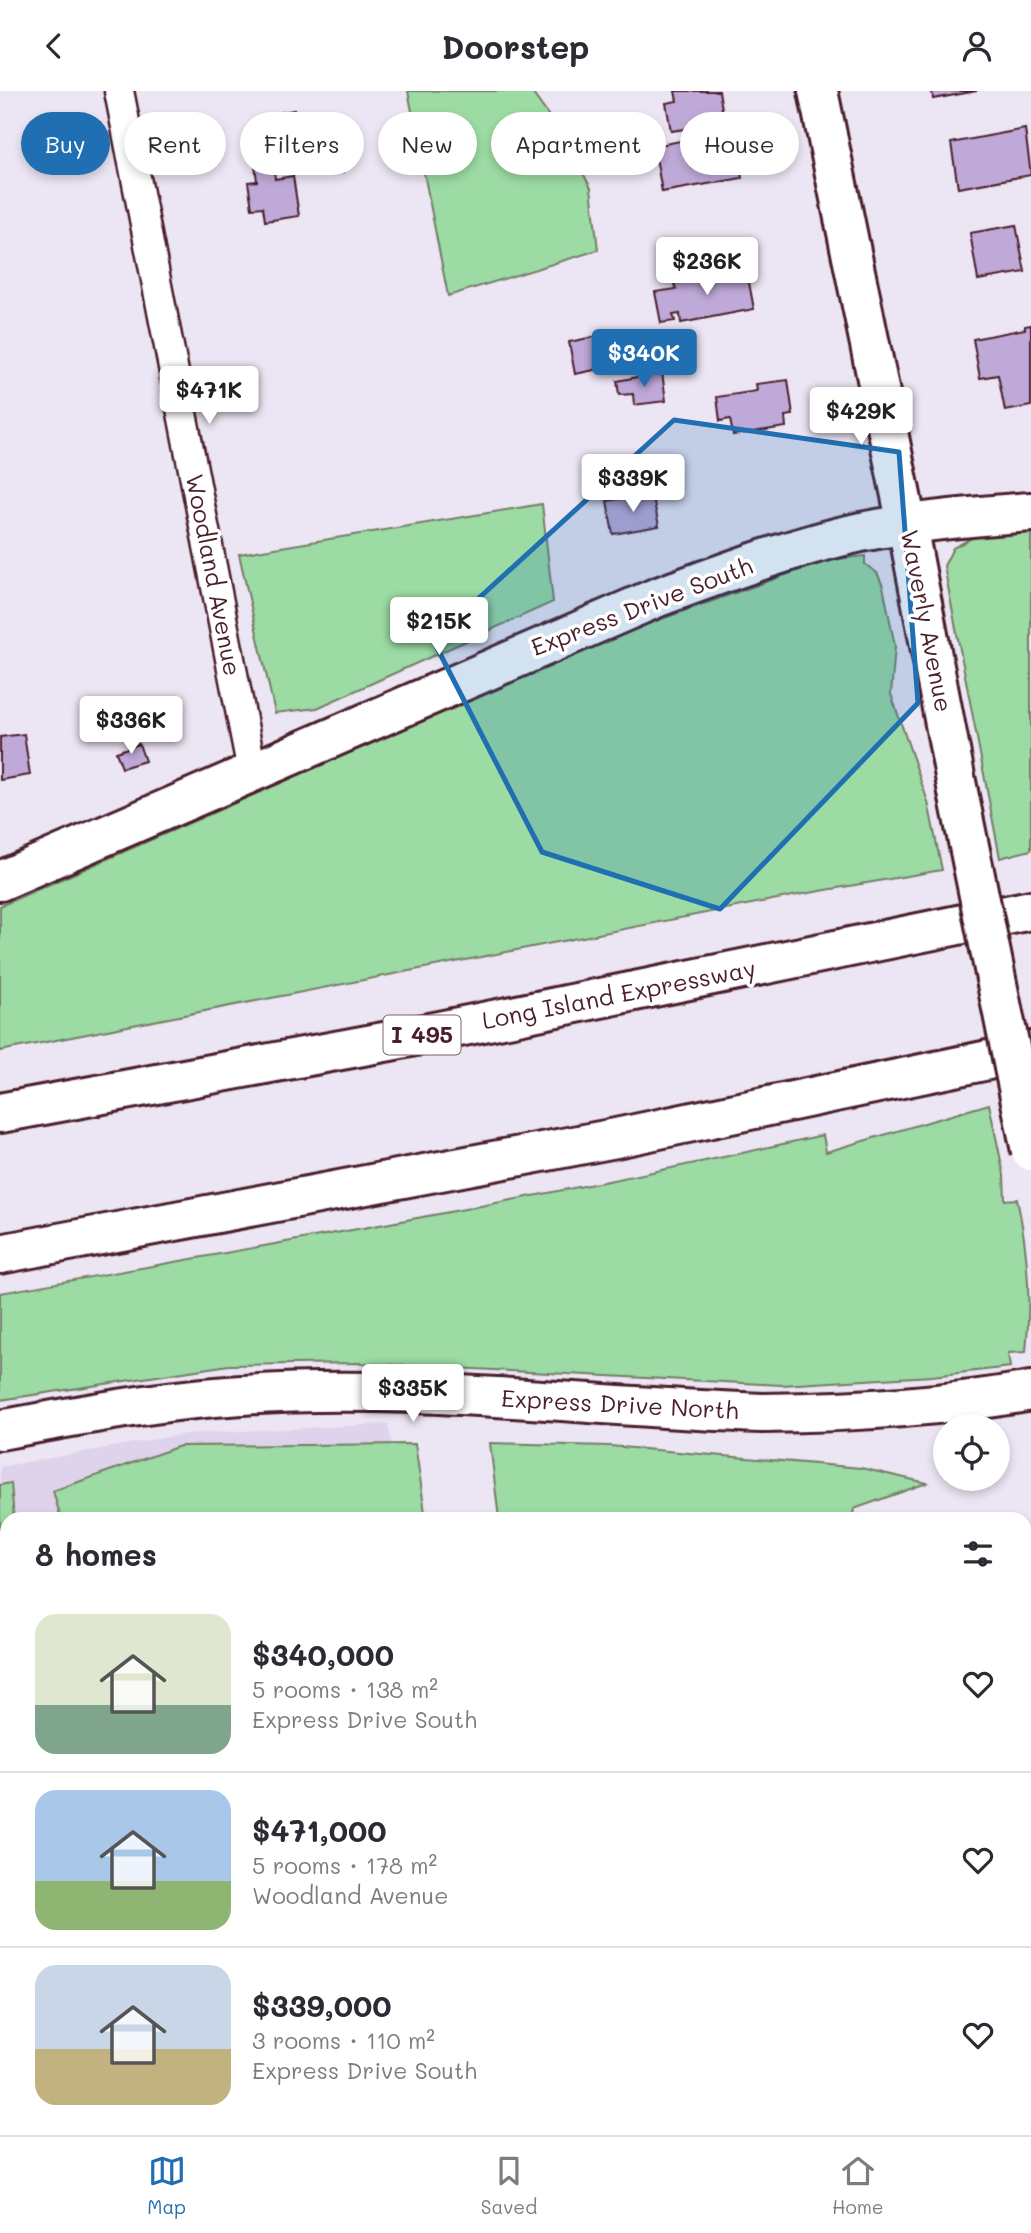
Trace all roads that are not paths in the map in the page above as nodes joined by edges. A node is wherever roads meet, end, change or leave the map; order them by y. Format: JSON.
{"nodes":[{"id":1,"x":119,"y":91,"type":"edge"},
{"id":2,"x":818,"y":91,"type":"edge"},
{"id":3,"x":1031,"y":512,"type":"edge"},
{"id":4,"x":907,"y":525,"type":"junction"},
{"id":5,"x":252,"y":771,"type":"junction"},
{"id":6,"x":0,"y":881,"type":"edge"},
{"id":7,"x":1031,"y":888,"type":"edge"},
{"id":8,"x":1031,"y":910,"type":"edge"},
{"id":9,"x":844,"y":949,"type":"junction"},
{"id":10,"x":1031,"y":1051,"type":"edge"},
{"id":11,"x":1031,"y":1071,"type":"edge"},
{"id":12,"x":839,"y":1092,"type":"junction"},
{"id":13,"x":0,"y":1113,"type":"edge"},
{"id":14,"x":1031,"y":1151,"type":"edge"},
{"id":15,"x":0,"y":1254,"type":"edge"},
{"id":16,"x":1031,"y":1391,"type":"edge"},
{"id":17,"x":0,"y":1430,"type":"edge"}],
"edges":[{"from":1,"to":5,"type":"street","name":"Woodland Avenue"},
{"from":2,"to":4,"type":"main road","name":"Waverly Avenue"},
{"from":3,"to":4,"type":"main road","name":"Express Drive South"},
{"from":4,"to":5,"type":"main road","name":"Express Drive South"},
{"from":4,"to":14,"type":"main road","name":"Waverly Avenue","bridge":true},
{"from":5,"to":6,"type":"main road","name":"Express Drive South"},
{"from":7,"to":9,"type":"main road"},
{"from":8,"to":9,"type":"main road","name":"Long Island Expressway","number":"I 495"},
{"from":9,"to":13,"type":"main road","name":"Long Island Expressway","number":"I 495"},
{"from":10,"to":12,"type":"main road"},
{"from":11,"to":12,"type":"main road"},
{"from":12,"to":15,"type":"main road"},
{"from":16,"to":17,"type":"main road","name":"Express Drive North"}]}
